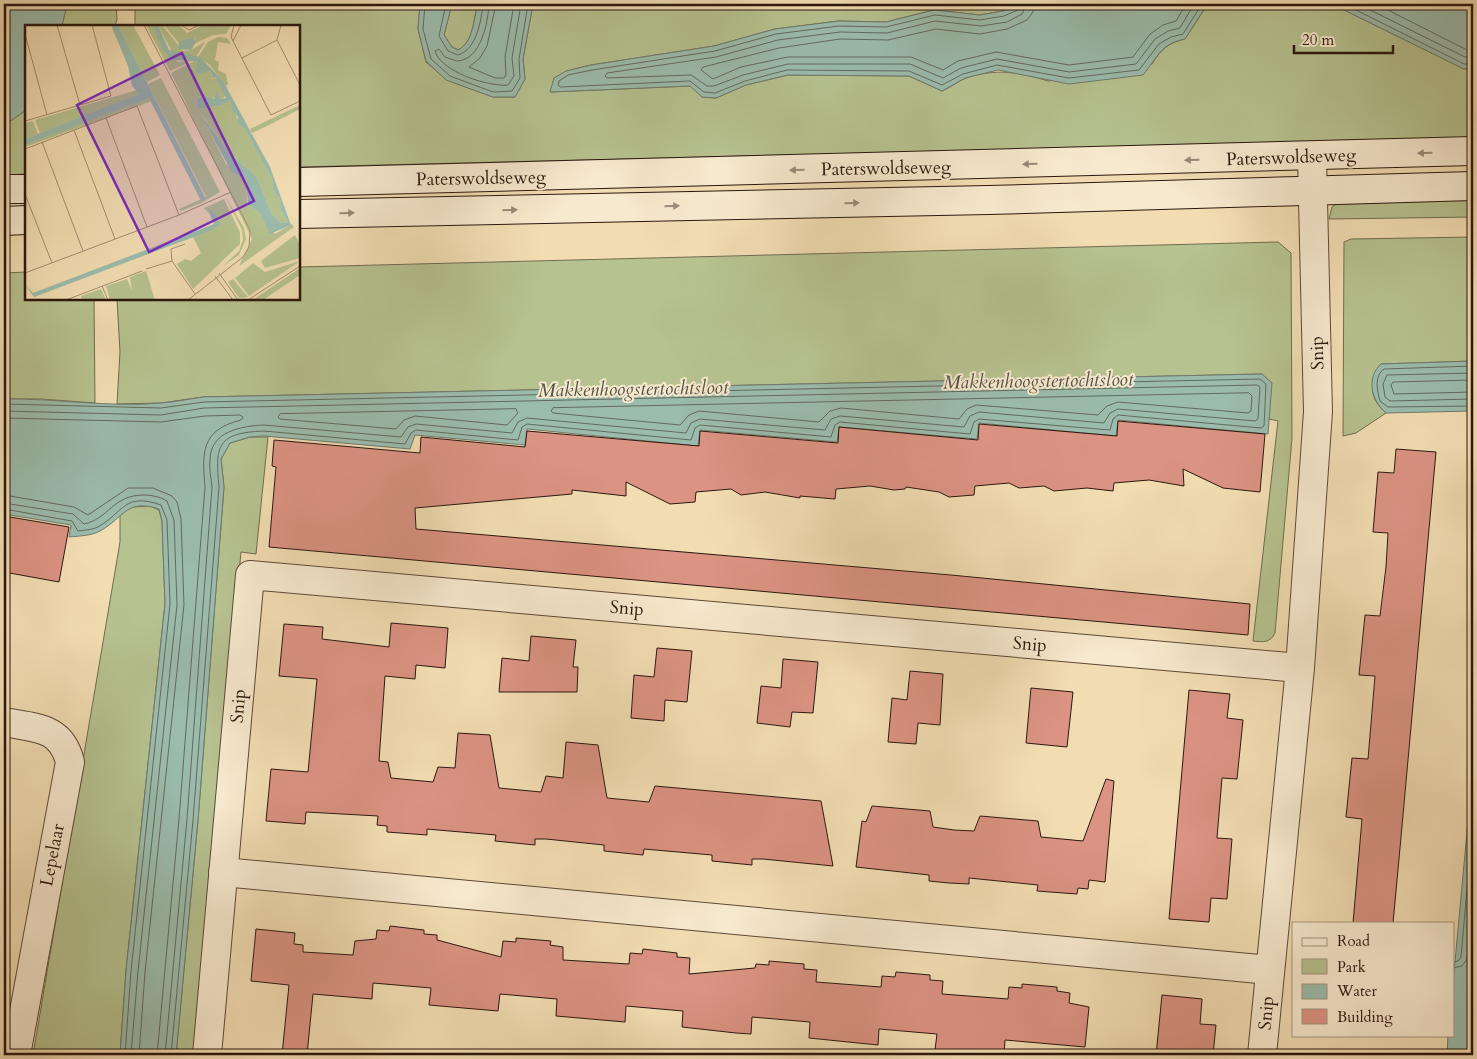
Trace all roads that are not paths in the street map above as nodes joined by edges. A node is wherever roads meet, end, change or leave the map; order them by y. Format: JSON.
{"nodes":[{"id":1,"x":1473,"y":151,"type":"edge"},
{"id":2,"x":1312,"y":157,"type":"junction"},
{"id":3,"x":300,"y":182,"type":"edge"},
{"id":4,"x":1473,"y":186,"type":"edge"},
{"id":5,"x":4,"y":189,"type":"edge"},
{"id":6,"x":25,"y":189,"type":"edge"},
{"id":7,"x":1313,"y":191,"type":"junction"},
{"id":8,"x":300,"y":214,"type":"edge"},
{"id":9,"x":4,"y":220,"type":"edge"},
{"id":10,"x":25,"y":220,"type":"edge"},
{"id":11,"x":1300,"y":668,"type":"junction"},
{"id":12,"x":4,"y":722,"type":"edge"},
{"id":13,"x":223,"y":872,"type":"junction"},
{"id":14,"x":1270,"y":970,"type":"junction"},
{"id":15,"x":13,"y":1038,"type":"edge"},
{"id":16,"x":207,"y":1055,"type":"edge"},
{"id":17,"x":1262,"y":1055,"type":"edge"}],
"edges":[{"from":1,"to":2,"type":"street","name":"Paterswoldseweg","one_way":true},
{"from":2,"to":3,"type":"street","name":"Paterswoldseweg","one_way":true},
{"from":2,"to":7,"type":"street","name":"Snip"},
{"from":4,"to":7,"type":"street","name":"Paterswoldseweg"},
{"from":5,"to":6,"type":"street"},
{"from":8,"to":7,"type":"street","name":"Paterswoldseweg","one_way":true},
{"from":7,"to":11,"type":"street","name":"Snip"},
{"from":9,"to":10,"type":"street"},
{"from":11,"to":13,"type":"street","name":"Snip"},
{"from":11,"to":14,"type":"street","name":"Snip"},
{"from":12,"to":15,"type":"street","name":"Lepelaar"},
{"from":13,"to":14,"type":"street","name":"Snip"},
{"from":13,"to":16,"type":"street","name":"Snip"},
{"from":14,"to":17,"type":"street","name":"Snip"}]}
